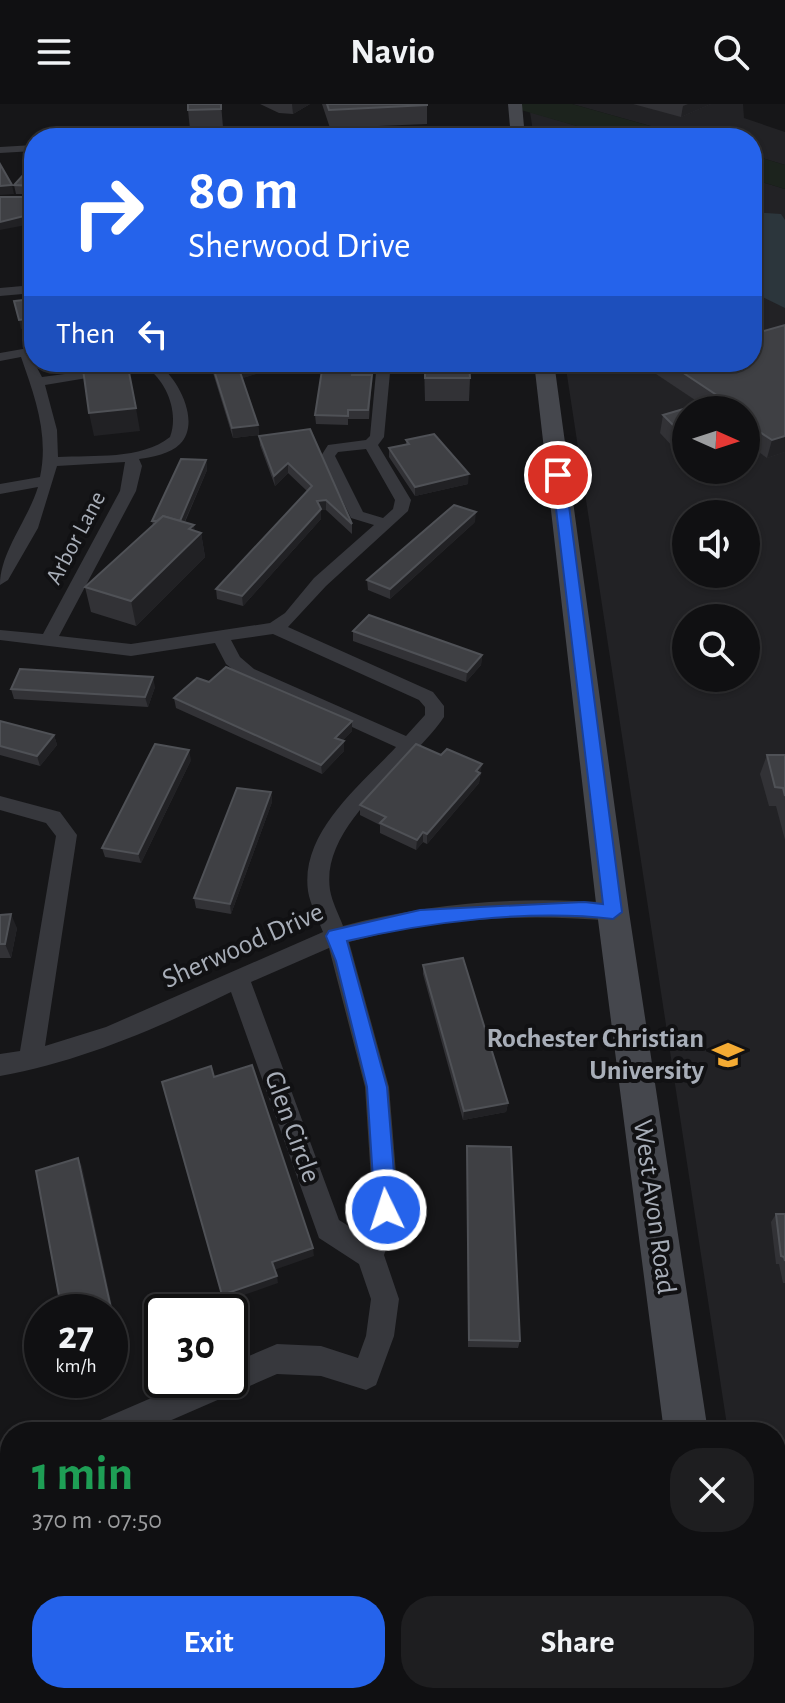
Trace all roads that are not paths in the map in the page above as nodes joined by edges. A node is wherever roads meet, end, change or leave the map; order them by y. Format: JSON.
{"nodes":[{"id":1,"x":515,"y":104,"type":"edge"},
{"id":2,"x":517,"y":128,"type":"edge"},
{"id":3,"x":24,"y":149,"type":"edge"},
{"id":4,"x":0,"y":150,"type":"edge"},
{"id":5,"x":24,"y":290,"type":"edge"},
{"id":6,"x":0,"y":292,"type":"edge"},
{"id":7,"x":24,"y":353,"type":"edge"},
{"id":8,"x":0,"y":357,"type":"edge"},
{"id":9,"x":34,"y":372,"type":"edge"},
{"id":10,"x":90,"y":372,"type":"edge"},
{"id":11,"x":162,"y":372,"type":"edge"},
{"id":12,"x":383,"y":372,"type":"edge"},
{"id":13,"x":545,"y":372,"type":"edge"},
{"id":14,"x":36,"y":382,"type":"junction"},
{"id":15,"x":370,"y":444,"type":"junction"},
{"id":16,"x":130,"y":455,"type":"junction"},
{"id":17,"x":49,"y":462,"type":"junction"},
{"id":18,"x":46,"y":481,"type":"junction"},
{"id":19,"x":0,"y":489,"type":"edge"},
{"id":20,"x":387,"y":524,"type":"junction"},
{"id":21,"x":0,"y":580,"type":"edge"},
{"id":22,"x":275,"y":628,"type":"junction"},
{"id":23,"x":0,"y":635,"type":"edge"},
{"id":24,"x":221,"y":637,"type":"junction"},
{"id":25,"x":48,"y":641,"type":"junction"},
{"id":26,"x":408,"y":745,"type":"junction"},
{"id":27,"x":0,"y":803,"type":"edge"},
{"id":28,"x":613,"y":912,"type":"junction"},
{"id":29,"x":335,"y":936,"type":"junction"},
{"id":30,"x":238,"y":978,"type":"junction"},
{"id":31,"x":31,"y":1061,"type":"junction"},
{"id":32,"x":0,"y":1065,"type":"edge"},
{"id":33,"x":370,"y":1255,"type":"junction"},
{"id":34,"x":248,"y":1372,"type":"edge"},
{"id":35,"x":187,"y":1398,"type":"edge"},
{"id":36,"x":132,"y":1422,"type":"edge"},
{"id":37,"x":685,"y":1422,"type":"edge"}],
"edges":[{"from":1,"to":2,"type":"main road"},
{"from":3,"to":4,"type":"street"},
{"from":5,"to":6,"type":"street"},
{"from":7,"to":8,"type":"street"},
{"from":9,"to":14,"type":"street"},
{"from":10,"to":14,"type":"street"},
{"from":11,"to":16,"type":"street"},
{"from":12,"to":15,"type":"street"},
{"from":13,"to":28,"type":"main road","name":"West Avon Road"},
{"from":14,"to":17,"type":"street"},
{"from":15,"to":20,"type":"street"},
{"from":15,"to":20,"type":"street"},
{"from":16,"to":17,"type":"street"},
{"from":16,"to":25,"type":"street","name":"Arbor Lane"},
{"from":17,"to":18,"type":"street"},
{"from":18,"to":19,"type":"street"},
{"from":18,"to":21,"type":"street"},
{"from":20,"to":22,"type":"street"},
{"from":22,"to":24,"type":"street"},
{"from":22,"to":26,"type":"street"},
{"from":23,"to":25,"type":"street"},
{"from":24,"to":25,"type":"street"},
{"from":24,"to":26,"type":"street"},
{"from":26,"to":29,"type":"street"},
{"from":27,"to":31,"type":"street"},
{"from":28,"to":29,"type":"street","name":"Sherwood Drive"},
{"from":28,"to":37,"type":"main road","name":"West Avon Road"},
{"from":29,"to":30,"type":"street","name":"Sherwood Drive"},
{"from":29,"to":33,"type":"street"},
{"from":30,"to":31,"type":"street","name":"Sherwood Drive"},
{"from":30,"to":33,"type":"street","name":"Glen Circle"},
{"from":31,"to":32,"type":"street","name":"Sherwood Drive"},
{"from":33,"to":34,"type":"street"},
{"from":35,"to":36,"type":"street"}]}
